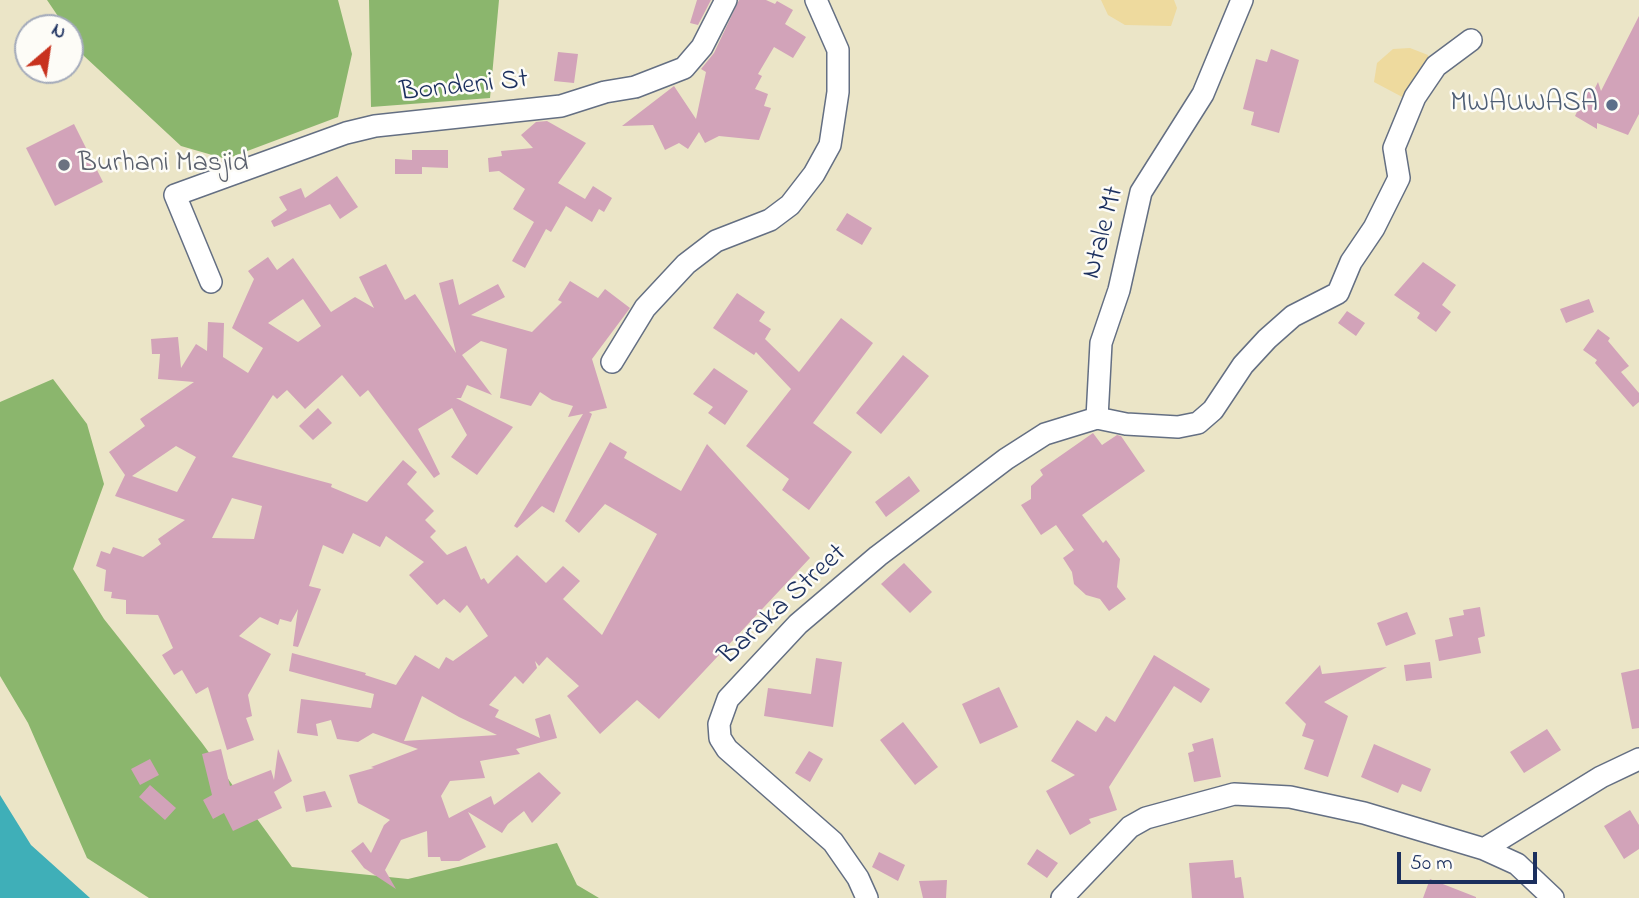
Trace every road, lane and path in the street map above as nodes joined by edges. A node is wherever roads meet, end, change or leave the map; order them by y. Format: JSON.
{"nodes":[{"id":1,"x":726,"y":0,"type":"edge"},
{"id":2,"x":816,"y":0,"type":"edge"},
{"id":3,"x":1242,"y":0,"type":"edge"},
{"id":4,"x":1471,"y":40,"type":"dead end"},
{"id":5,"x":211,"y":282,"type":"dead end"},
{"id":6,"x":612,"y":362,"type":"dead end"},
{"id":7,"x":1097,"y":418,"type":"junction"},
{"id":8,"x":1639,"y":759,"type":"edge"},
{"id":9,"x":1484,"y":849,"type":"junction"},
{"id":10,"x":867,"y":898,"type":"edge"},
{"id":11,"x":1062,"y":898,"type":"edge"},
{"id":12,"x":1553,"y":898,"type":"edge"}],
"edges":[{"from":1,"to":5,"type":"street","name":"Bondeni St"},
{"from":2,"to":6,"type":"street"},
{"from":3,"to":7,"type":"street","name":"Ntale Mt"},
{"from":4,"to":7,"type":"street"},
{"from":7,"to":10,"type":"street","name":"Baraka Street"},
{"from":8,"to":9,"type":"street"},
{"from":9,"to":11,"type":"street"},
{"from":9,"to":12,"type":"street"}]}
